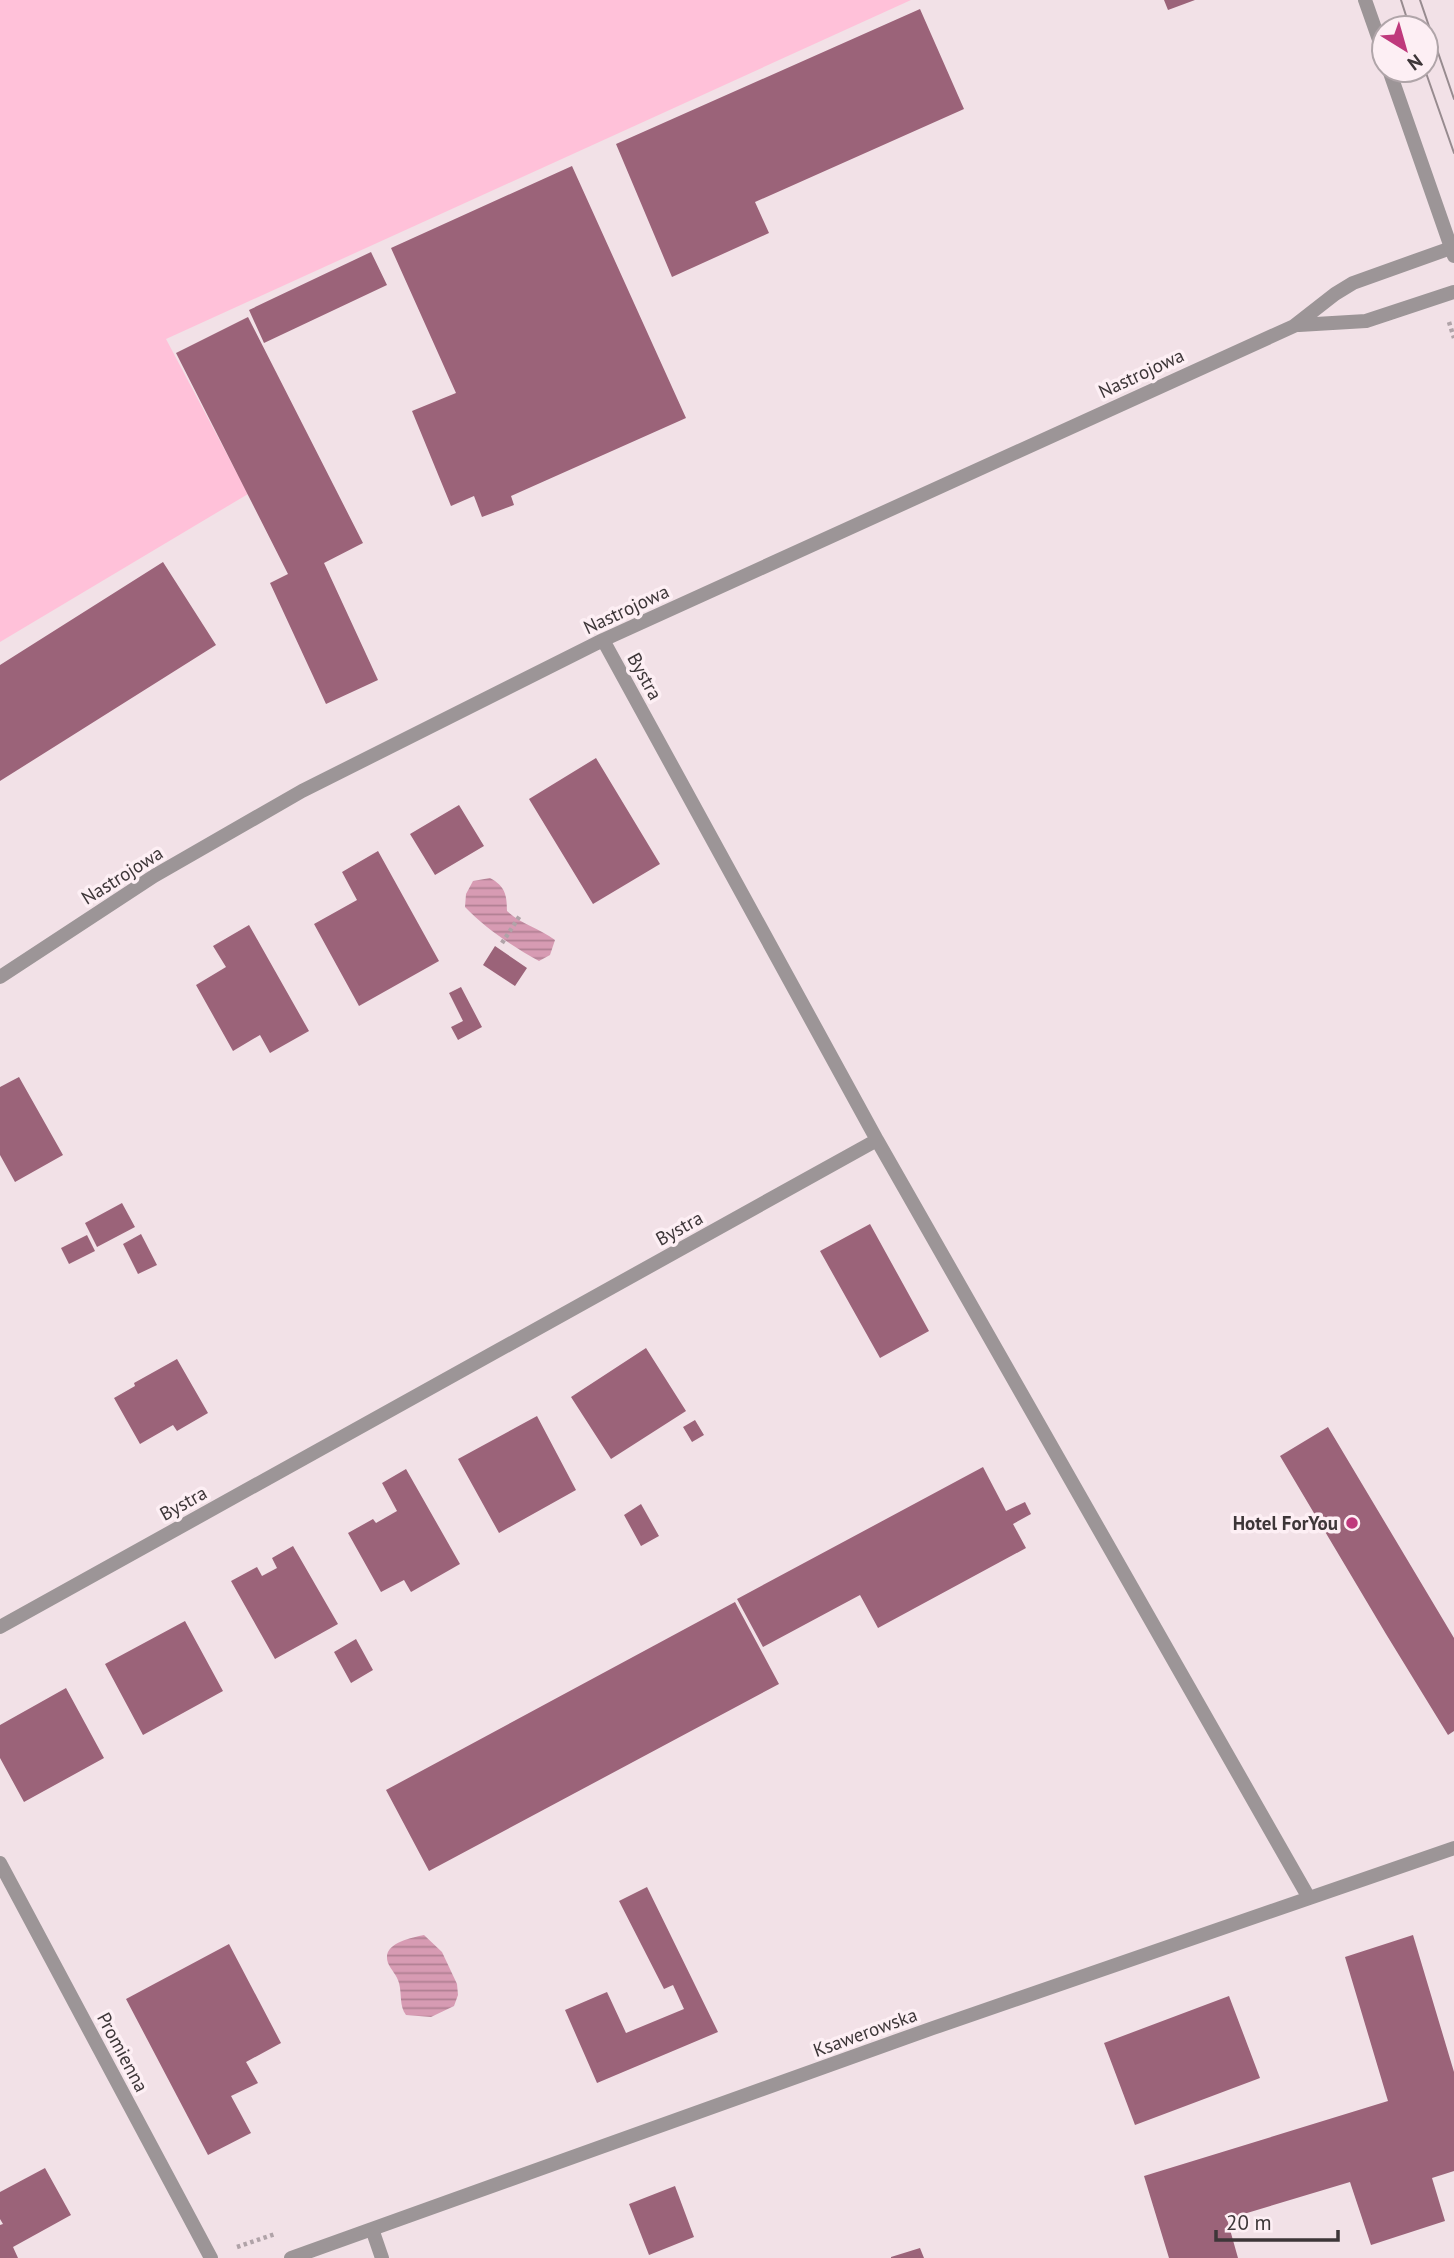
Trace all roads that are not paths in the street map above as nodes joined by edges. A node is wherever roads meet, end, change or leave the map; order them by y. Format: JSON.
{"nodes":[{"id":1,"x":1395,"y":84,"type":"edge"},
{"id":2,"x":1453,"y":252,"type":"edge"},
{"id":3,"x":1454,"y":292,"type":"edge"},
{"id":4,"x":1294,"y":326,"type":"junction"},
{"id":5,"x":603,"y":640,"type":"junction"},
{"id":6,"x":0,"y":977,"type":"edge"},
{"id":7,"x":877,"y":1140,"type":"junction"},
{"id":8,"x":0,"y":1627,"type":"edge"},
{"id":9,"x":1454,"y":1848,"type":"edge"},
{"id":10,"x":0,"y":1864,"type":"edge"},
{"id":11,"x":1308,"y":1898,"type":"junction"},
{"id":12,"x":372,"y":2229,"type":"junction"},
{"id":13,"x":211,"y":2258,"type":"edge"},
{"id":14,"x":291,"y":2258,"type":"edge"},
{"id":15,"x":382,"y":2258,"type":"edge"}],
"edges":[{"from":1,"to":2,"type":"street"},
{"from":2,"to":4,"type":"street","name":"Nastrojowa"},
{"from":3,"to":4,"type":"street","name":"Nastrojowa"},
{"from":4,"to":5,"type":"street","name":"Nastrojowa"},
{"from":5,"to":6,"type":"street","name":"Nastrojowa"},
{"from":5,"to":7,"type":"street","name":"Bystra"},
{"from":7,"to":8,"type":"street","name":"Bystra"},
{"from":7,"to":11,"type":"street"},
{"from":9,"to":11,"type":"street","name":"Ksawerowska"},
{"from":10,"to":13,"type":"street","name":"Promienna"},
{"from":11,"to":12,"type":"street","name":"Ksawerowska"},
{"from":12,"to":14,"type":"street","name":"Ksawerowska"},
{"from":12,"to":15,"type":"street"}]}
